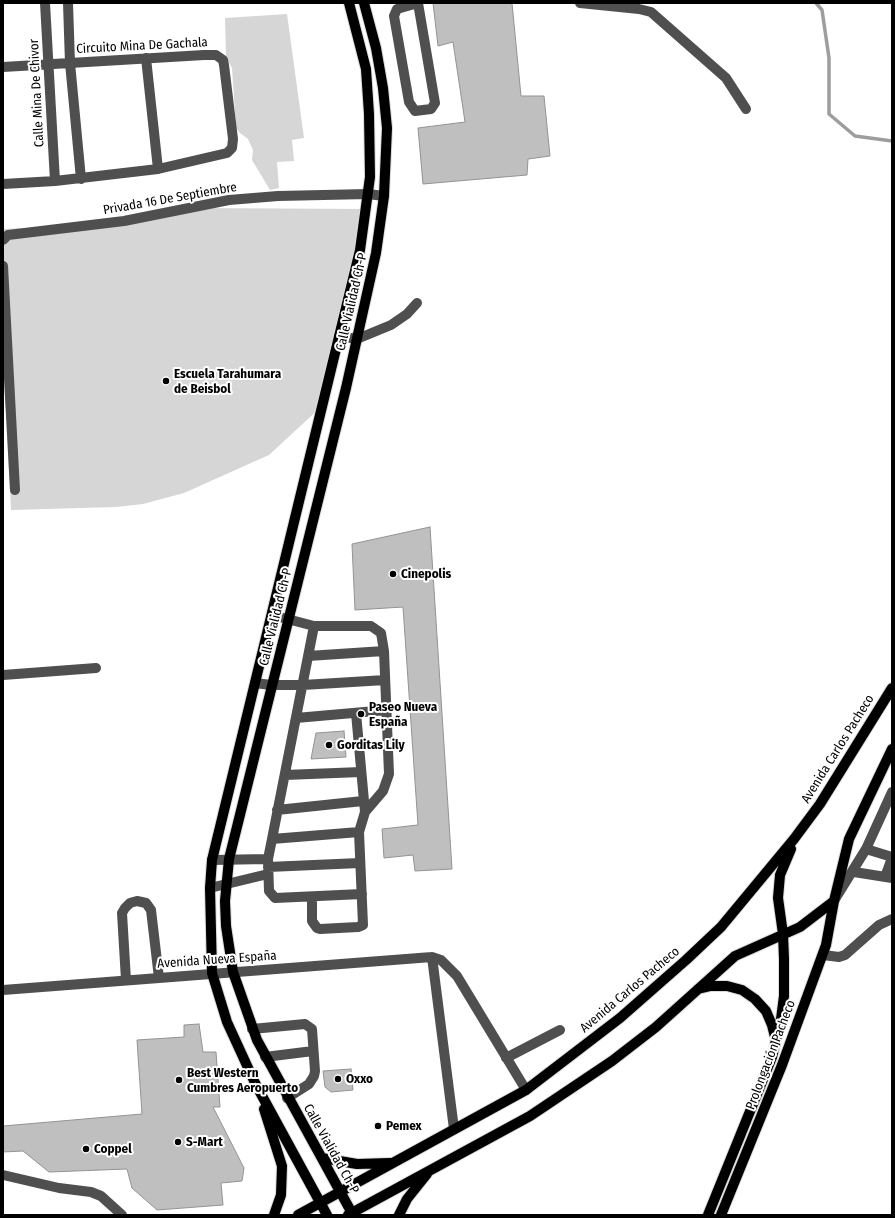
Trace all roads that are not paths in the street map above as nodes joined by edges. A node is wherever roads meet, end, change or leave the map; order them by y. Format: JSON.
{"nodes":[{"id":1,"x":46,"y":3,"type":"edge"},
{"id":2,"x":68,"y":3,"type":"edge"},
{"id":3,"x":349,"y":3,"type":"edge"},
{"id":4,"x":364,"y":3,"type":"edge"},
{"id":5,"x":418,"y":3,"type":"edge"},
{"id":6,"x":580,"y":3,"type":"edge"},
{"id":7,"x":146,"y":58,"type":"junction"},
{"id":8,"x":70,"y":63,"type":"junction"},
{"id":9,"x":48,"y":64,"type":"junction"},
{"id":10,"x":3,"y":67,"type":"edge"},
{"id":11,"x":746,"y":109,"type":"dead end"},
{"id":12,"x":158,"y":169,"type":"junction"},
{"id":13,"x":81,"y":179,"type":"junction"},
{"id":14,"x":55,"y":181,"type":"junction"},
{"id":15,"x":3,"y":184,"type":"edge"},
{"id":16,"x":368,"y":194,"type":"junction"},
{"id":17,"x":384,"y":196,"type":"junction"},
{"id":18,"x":3,"y":240,"type":"edge"},
{"id":19,"x":3,"y":266,"type":"edge"},
{"id":20,"x":417,"y":303,"type":"dead end"},
{"id":21,"x":339,"y":336,"type":"junction"},
{"id":22,"x":357,"y":339,"type":"junction"},
{"id":23,"x":15,"y":490,"type":"dead end"},
{"id":24,"x":272,"y":614,"type":"junction"},
{"id":25,"x":289,"y":619,"type":"junction"},
{"id":26,"x":314,"y":626,"type":"junction"},
{"id":27,"x":384,"y":651,"type":"junction"},
{"id":28,"x":308,"y":656,"type":"junction"},
{"id":29,"x":96,"y":668,"type":"dead end"},
{"id":30,"x":3,"y":675,"type":"edge"},
{"id":31,"x":385,"y":680,"type":"junction"},
{"id":32,"x":255,"y":683,"type":"junction"},
{"id":33,"x":271,"y":685,"type":"junction"},
{"id":34,"x":303,"y":685,"type":"junction"},
{"id":35,"x":892,"y":688,"type":"edge"},
{"id":36,"x":387,"y":710,"type":"junction"},
{"id":37,"x":356,"y":713,"type":"junction"},
{"id":38,"x":296,"y":718,"type":"junction"},
{"id":39,"x":892,"y":749,"type":"edge"},
{"id":40,"x":361,"y":772,"type":"junction"},
{"id":41,"x":285,"y":775,"type":"junction"},
{"id":42,"x":892,"y":792,"type":"edge"},
{"id":43,"x":363,"y":801,"type":"junction"},
{"id":44,"x":277,"y":810,"type":"junction"},
{"id":45,"x":365,"y":812,"type":"junction"},
{"id":46,"x":359,"y":832,"type":"junction"},
{"id":47,"x":272,"y":839,"type":"junction"},
{"id":48,"x":794,"y":839,"type":"junction"},
{"id":49,"x":866,"y":849,"type":"junction"},
{"id":50,"x":892,"y":857,"type":"edge"},
{"id":51,"x":229,"y":859,"type":"junction"},
{"id":52,"x":212,"y":860,"type":"junction"},
{"id":53,"x":360,"y":863,"type":"junction"},
{"id":54,"x":268,"y":867,"type":"junction"},
{"id":55,"x":854,"y":872,"type":"junction"},
{"id":56,"x":888,"y":878,"type":"edge"},
{"id":57,"x":225,"y":885,"type":"junction"},
{"id":58,"x":210,"y":888,"type":"junction"},
{"id":59,"x":362,"y":894,"type":"junction"},
{"id":60,"x":312,"y":897,"type":"junction"},
{"id":61,"x":834,"y":901,"type":"junction"},
{"id":62,"x":892,"y":919,"type":"edge"},
{"id":63,"x":783,"y":934,"type":"junction"},
{"id":64,"x":823,"y":955,"type":"junction"},
{"id":65,"x":432,"y":957,"type":"junction"},
{"id":66,"x":233,"y":972,"type":"junction"},
{"id":67,"x":212,"y":974,"type":"junction"},
{"id":68,"x":159,"y":978,"type":"junction"},
{"id":69,"x":126,"y":980,"type":"junction"},
{"id":70,"x":696,"y":989,"type":"junction"},
{"id":71,"x":3,"y":990,"type":"edge"},
{"id":72,"x":252,"y":1029,"type":"junction"},
{"id":73,"x":560,"y":1030,"type":"dead end"},
{"id":74,"x":775,"y":1040,"type":"junction"},
{"id":75,"x":313,"y":1051,"type":"junction"},
{"id":76,"x":265,"y":1057,"type":"junction"},
{"id":77,"x":506,"y":1058,"type":"junction"},
{"id":78,"x":255,"y":1083,"type":"junction"},
{"id":79,"x":526,"y":1090,"type":"junction"},
{"id":80,"x":287,"y":1098,"type":"junction"},
{"id":81,"x":454,"y":1128,"type":"junction"},
{"id":82,"x":322,"y":1158,"type":"junction"},
{"id":83,"x":392,"y":1162,"type":"junction"},
{"id":84,"x":431,"y":1170,"type":"junction"},
{"id":85,"x":3,"y":1175,"type":"edge"},
{"id":86,"x":340,"y":1193,"type":"junction"},
{"id":87,"x":320,"y":1203,"type":"junction"},
{"id":88,"x":351,"y":1214,"type":"edge"},
{"id":89,"x":122,"y":1215,"type":"edge"},
{"id":90,"x":274,"y":1215,"type":"edge"},
{"id":91,"x":298,"y":1215,"type":"edge"},
{"id":92,"x":326,"y":1215,"type":"edge"},
{"id":93,"x":399,"y":1215,"type":"edge"},
{"id":94,"x":708,"y":1215,"type":"edge"},
{"id":95,"x":721,"y":1215,"type":"edge"}],
"edges":[{"from":1,"to":9,"type":"street","name":"Calle Mina De Chivor"},
{"from":2,"to":8,"type":"street"},
{"from":3,"to":16,"type":"main road","name":"Calle Vialidad Ch-P"},
{"from":4,"to":17,"type":"main road","name":"Calle Vialidad Ch-P"},
{"from":5,"to":5,"type":"street"},
{"from":6,"to":11,"type":"street"},
{"from":7,"to":8,"type":"street","name":"Circuito Mina De Gachala"},
{"from":7,"to":12,"type":"street"},
{"from":7,"to":12,"type":"street","name":"Circuito Mina De Gachala"},
{"from":8,"to":9,"type":"street","name":"Circuito Mina De Gachala"},
{"from":8,"to":13,"type":"street"},
{"from":9,"to":10,"type":"street","name":"Circuito Mina De Gachala"},
{"from":9,"to":14,"type":"street","name":"Calle Mina De Chivor"},
{"from":12,"to":13,"type":"street","name":"Circuito Mina De Gachala"},
{"from":13,"to":14,"type":"street","name":"Circuito Mina De Gachala"},
{"from":14,"to":15,"type":"street","name":"Circuito Mina De Gachala"},
{"from":16,"to":17,"type":"street","name":"Privada 16 De Septiembre"},
{"from":16,"to":18,"type":"street","name":"Privada 16 De Septiembre"},
{"from":16,"to":21,"type":"main road","name":"Calle Vialidad Ch-P"},
{"from":17,"to":22,"type":"main road","name":"Calle Vialidad Ch-P"},
{"from":19,"to":23,"type":"street"},
{"from":20,"to":22,"type":"street"},
{"from":21,"to":22,"type":"street"},
{"from":21,"to":24,"type":"main road","name":"Calle Vialidad Ch-P"},
{"from":22,"to":25,"type":"main road","name":"Calle Vialidad Ch-P"},
{"from":24,"to":25,"type":"street"},
{"from":24,"to":32,"type":"main road","name":"Calle Vialidad Ch-P"},
{"from":25,"to":26,"type":"street"},
{"from":25,"to":33,"type":"main road","name":"Calle Vialidad Ch-P"},
{"from":26,"to":27,"type":"street"},
{"from":26,"to":28,"type":"street"},
{"from":27,"to":28,"type":"street"},
{"from":27,"to":31,"type":"street"},
{"from":28,"to":34,"type":"street"},
{"from":29,"to":30,"type":"street"},
{"from":31,"to":34,"type":"street"},
{"from":31,"to":36,"type":"street"},
{"from":32,"to":33,"type":"street"},
{"from":32,"to":52,"type":"main road","name":"Calle Vialidad Ch-P"},
{"from":33,"to":34,"type":"street"},
{"from":33,"to":51,"type":"main road","name":"Calle Vialidad Ch-P"},
{"from":34,"to":38,"type":"street"},
{"from":35,"to":48,"type":"main road","name":"Avenida Carlos Pacheco"},
{"from":36,"to":37,"type":"street"},
{"from":36,"to":45,"type":"street"},
{"from":37,"to":38,"type":"street"},
{"from":37,"to":40,"type":"street"},
{"from":38,"to":41,"type":"street"},
{"from":39,"to":61,"type":"main road"},
{"from":40,"to":41,"type":"street"},
{"from":40,"to":43,"type":"street"},
{"from":41,"to":44,"type":"street"},
{"from":42,"to":49,"type":"street"},
{"from":43,"to":44,"type":"street"},
{"from":43,"to":45,"type":"street"},
{"from":44,"to":47,"type":"street"},
{"from":45,"to":46,"type":"street"},
{"from":46,"to":47,"type":"street"},
{"from":46,"to":53,"type":"street"},
{"from":47,"to":54,"type":"street"},
{"from":48,"to":63,"type":"main road","name":"Prolongación Pacheco"},
{"from":48,"to":79,"type":"main road","name":"Avenida Carlos Pacheco"},
{"from":49,"to":50,"type":"street"},
{"from":49,"to":55,"type":"street"},
{"from":50,"to":56,"type":"street"},
{"from":51,"to":52,"type":"street"},
{"from":51,"to":54,"type":"street"},
{"from":51,"to":57,"type":"main road","name":"Calle Vialidad Ch-P"},
{"from":52,"to":58,"type":"main road","name":"Calle Vialidad Ch-P"},
{"from":53,"to":54,"type":"street"},
{"from":53,"to":59,"type":"street"},
{"from":54,"to":57,"type":"street"},
{"from":54,"to":60,"type":"street"},
{"from":55,"to":56,"type":"street"},
{"from":55,"to":61,"type":"street"},
{"from":57,"to":58,"type":"street"},
{"from":57,"to":66,"type":"main road","name":"Calle Vialidad Ch-P"},
{"from":58,"to":67,"type":"main road","name":"Calle Vialidad Ch-P"},
{"from":59,"to":60,"type":"street"},
{"from":59,"to":60,"type":"street"},
{"from":61,"to":63,"type":"main road"},
{"from":61,"to":64,"type":"main road","name":"Prolongación Pacheco"},
{"from":62,"to":64,"type":"street"},
{"from":63,"to":70,"type":"main road"},
{"from":63,"to":74,"type":"main road","name":"Prolongación Pacheco"},
{"from":64,"to":95,"type":"main road","name":"Prolongación Pacheco"},
{"from":65,"to":66,"type":"street","name":"Avenida Nueva España"},
{"from":65,"to":77,"type":"street"},
{"from":65,"to":81,"type":"street"},
{"from":66,"to":67,"type":"street","name":"Avenida Nueva España"},
{"from":66,"to":72,"type":"main road","name":"Calle Vialidad Ch-P"},
{"from":67,"to":68,"type":"street","name":"Avenida Nueva España"},
{"from":67,"to":78,"type":"main road","name":"Calle Vialidad Ch-P"},
{"from":68,"to":69,"type":"street","name":"Avenida Nueva España"},
{"from":68,"to":69,"type":"street"},
{"from":69,"to":71,"type":"street","name":"Avenida Nueva España"},
{"from":70,"to":74,"type":"main road"},
{"from":70,"to":84,"type":"main road"},
{"from":72,"to":75,"type":"street"},
{"from":72,"to":76,"type":"main road","name":"Calle Vialidad Ch-P"},
{"from":73,"to":77,"type":"street"},
{"from":74,"to":94,"type":"main road","name":"Prolongación Pacheco"},
{"from":75,"to":76,"type":"street"},
{"from":75,"to":80,"type":"street"},
{"from":76,"to":80,"type":"main road","name":"Calle Vialidad Ch-P"},
{"from":77,"to":79,"type":"street"},
{"from":78,"to":87,"type":"main road","name":"Calle Vialidad Ch-P"},
{"from":78,"to":90,"type":"main road"},
{"from":79,"to":81,"type":"main road","name":"Avenida Carlos Pacheco"},
{"from":80,"to":82,"type":"main road","name":"Calle Vialidad Ch-P"},
{"from":81,"to":83,"type":"main road","name":"Avenida Carlos Pacheco"},
{"from":82,"to":83,"type":"main road"},
{"from":82,"to":86,"type":"main road","name":"Calle Vialidad Ch-P"},
{"from":83,"to":86,"type":"main road","name":"Avenida Carlos Pacheco"},
{"from":84,"to":88,"type":"main road"},
{"from":84,"to":93,"type":"main road"},
{"from":85,"to":89,"type":"street"},
{"from":86,"to":87,"type":"main road","name":"Avenida Carlos Pacheco"},
{"from":86,"to":88,"type":"main road","name":"Calle Vialidad Ch-P"},
{"from":87,"to":91,"type":"main road","name":"Avenida Carlos Pacheco"},
{"from":87,"to":92,"type":"main road","name":"Calle Vialidad Ch-P"}]}
